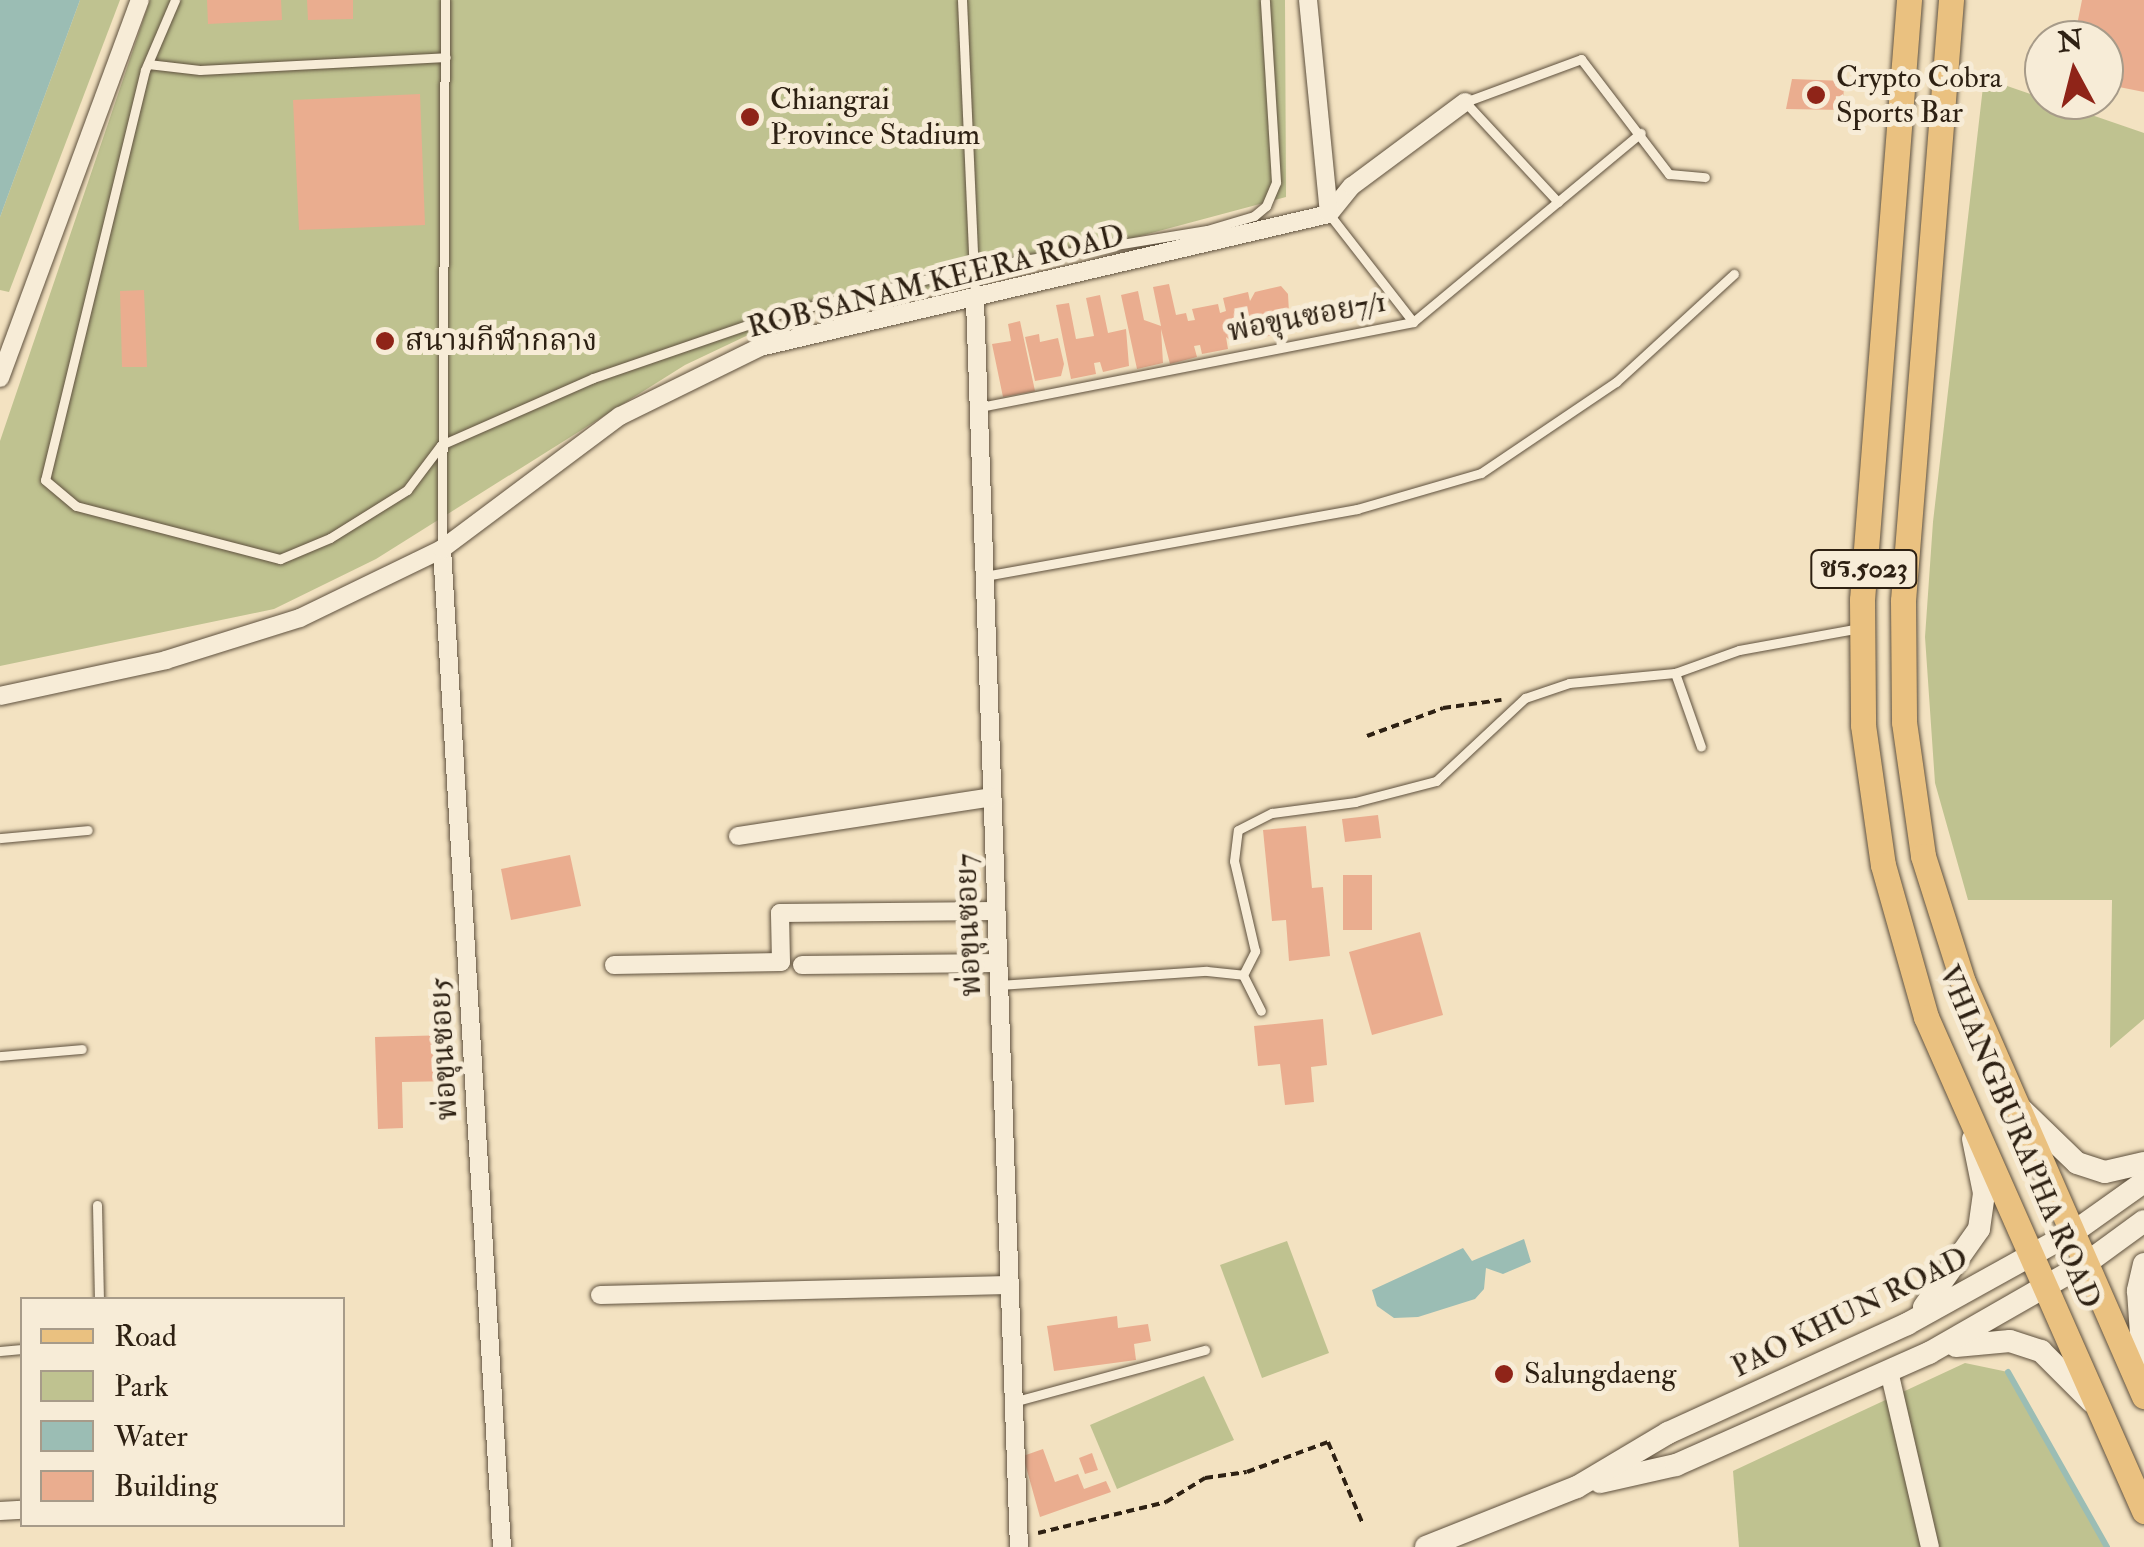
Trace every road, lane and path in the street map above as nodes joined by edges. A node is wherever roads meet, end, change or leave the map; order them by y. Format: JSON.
{"nodes":[{"id":1,"x":140,"y":0,"type":"edge"},
{"id":2,"x":175,"y":0,"type":"edge"},
{"id":3,"x":445,"y":0,"type":"edge"},
{"id":4,"x":962,"y":0,"type":"edge"},
{"id":5,"x":1265,"y":0,"type":"edge"},
{"id":6,"x":1308,"y":0,"type":"edge"},
{"id":7,"x":1908,"y":0,"type":"edge"},
{"id":8,"x":1952,"y":0,"type":"edge"},
{"id":9,"x":446,"y":57,"type":"junction"},
{"id":10,"x":148,"y":64,"type":"junction"},
{"id":11,"x":1465,"y":102,"type":"junction"},
{"id":12,"x":1641,"y":133,"type":"junction"},
{"id":13,"x":1705,"y":177,"type":"dead end"},
{"id":14,"x":1558,"y":202,"type":"junction"},
{"id":15,"x":1329,"y":214,"type":"junction"},
{"id":16,"x":975,"y":268,"type":"junction"},
{"id":17,"x":1734,"y":274,"type":"dead end"},
{"id":18,"x":975,"y":301,"type":"junction"},
{"id":19,"x":1413,"y":322,"type":"junction"},
{"id":20,"x":0,"y":378,"type":"edge"},
{"id":21,"x":979,"y":407,"type":"junction"},
{"id":22,"x":441,"y":445,"type":"junction"},
{"id":23,"x":442,"y":548,"type":"junction"},
{"id":24,"x":985,"y":576,"type":"junction"},
{"id":25,"x":1862,"y":628,"type":"junction"},
{"id":26,"x":1674,"y":674,"type":"junction"},
{"id":27,"x":0,"y":696,"type":"edge"},
{"id":28,"x":1526,"y":698,"type":"junction"},
{"id":29,"x":1366,"y":736,"type":"dead end"},
{"id":30,"x":1701,"y":747,"type":"dead end"},
{"id":31,"x":992,"y":797,"type":"junction"},
{"id":32,"x":88,"y":830,"type":"dead end"},
{"id":33,"x":738,"y":836,"type":"dead end"},
{"id":34,"x":0,"y":838,"type":"edge"},
{"id":35,"x":996,"y":911,"type":"junction"},
{"id":36,"x":998,"y":963,"type":"junction"},
{"id":37,"x":802,"y":964,"type":"dead end"},
{"id":38,"x":614,"y":965,"type":"dead end"},
{"id":39,"x":1243,"y":975,"type":"junction"},
{"id":40,"x":999,"y":985,"type":"junction"},
{"id":41,"x":1261,"y":1010,"type":"dead end"},
{"id":42,"x":82,"y":1050,"type":"dead end"},
{"id":43,"x":0,"y":1056,"type":"edge"},
{"id":44,"x":2011,"y":1098,"type":"junction"},
{"id":45,"x":1970,"y":1123,"type":"junction"},
{"id":46,"x":2144,"y":1163,"type":"edge"},
{"id":47,"x":2144,"y":1182,"type":"edge"},
{"id":48,"x":97,"y":1205,"type":"dead end"},
{"id":49,"x":2144,"y":1221,"type":"edge"},
{"id":50,"x":2075,"y":1231,"type":"junction"},
{"id":51,"x":2031,"y":1255,"type":"junction"},
{"id":52,"x":2088,"y":1262,"type":"junction"},
{"id":53,"x":2144,"y":1264,"type":"edge"},
{"id":54,"x":1009,"y":1285,"type":"junction"},
{"id":55,"x":2045,"y":1287,"type":"junction"},
{"id":56,"x":600,"y":1295,"type":"dead end"},
{"id":57,"x":99,"y":1297,"type":"edge"},
{"id":58,"x":1907,"y":1324,"type":"junction"},
{"id":59,"x":1205,"y":1350,"type":"dead end"},
{"id":60,"x":1928,"y":1354,"type":"junction"},
{"id":61,"x":1890,"y":1372,"type":"junction"},
{"id":62,"x":2144,"y":1376,"type":"edge"},
{"id":63,"x":2144,"y":1396,"type":"edge"},
{"id":64,"x":1014,"y":1402,"type":"junction"},
{"id":65,"x":2102,"y":1415,"type":"junction"},
{"id":66,"x":1577,"y":1487,"type":"junction"},
{"id":67,"x":2144,"y":1510,"type":"edge"},
{"id":68,"x":1362,"y":1522,"type":"dead end"},
{"id":69,"x":1018,"y":1542,"type":"edge"},
{"id":70,"x":502,"y":1547,"type":"edge"},
{"id":71,"x":1426,"y":1547,"type":"edge"},
{"id":72,"x":1930,"y":1547,"type":"edge"}],
"edges":[{"from":1,"to":20,"type":"street"},
{"from":2,"to":10,"type":"lane"},
{"from":3,"to":9,"type":"lane"},
{"from":4,"to":16,"type":"lane"},
{"from":5,"to":16,"type":"lane"},
{"from":6,"to":15,"type":"street"},
{"from":7,"to":25,"type":"main road","name":"VHIANGBURAPHA ROAD","number":"ชร.5023"},
{"from":8,"to":44,"type":"main road","name":"VHIANGBURAPHA ROAD","number":"ชร.5023"},
{"from":9,"to":10,"type":"lane"},
{"from":9,"to":22,"type":"lane"},
{"from":10,"to":22,"type":"lane"},
{"from":11,"to":12,"type":"lane"},
{"from":11,"to":14,"type":"lane"},
{"from":11,"to":15,"type":"street"},
{"from":12,"to":13,"type":"lane"},
{"from":12,"to":14,"type":"lane","name":"พ่อขุนซอย7/1"},
{"from":14,"to":19,"type":"lane","name":"พ่อขุนซอย7/1"},
{"from":15,"to":18,"type":"street","name":"ROB SANAM KEERA ROAD"},
{"from":15,"to":19,"type":"lane"},
{"from":16,"to":18,"type":"lane"},
{"from":16,"to":22,"type":"lane"},
{"from":17,"to":24,"type":"lane"},
{"from":18,"to":21,"type":"street","name":"พ่อขุนซอย7"},
{"from":18,"to":23,"type":"street","name":"ROB SANAM KEERA ROAD"},
{"from":19,"to":21,"type":"lane","name":"พ่อขุนซอย7/1"},
{"from":21,"to":24,"type":"street","name":"พ่อขุนซอย7"},
{"from":22,"to":23,"type":"lane"},
{"from":23,"to":27,"type":"street","name":"ROB SANAM KEERA ROAD"},
{"from":23,"to":70,"type":"street","name":"พ่อขุนซอย5"},
{"from":24,"to":31,"type":"street","name":"พ่อขุนซอย7"},
{"from":25,"to":26,"type":"lane"},
{"from":25,"to":45,"type":"main road","name":"VHIANGBURAPHA ROAD","number":"ชร.5023"},
{"from":26,"to":28,"type":"lane"},
{"from":26,"to":30,"type":"lane"},
{"from":28,"to":29,"type":"path"},
{"from":28,"to":39,"type":"lane"},
{"from":31,"to":33,"type":"street"},
{"from":31,"to":35,"type":"street","name":"พ่อขุนซอย7"},
{"from":32,"to":34,"type":"lane"},
{"from":35,"to":36,"type":"street","name":"พ่อขุนซอย7"},
{"from":35,"to":38,"type":"street"},
{"from":36,"to":37,"type":"street"},
{"from":36,"to":40,"type":"street","name":"พ่อขุนซอย7"},
{"from":39,"to":40,"type":"lane"},
{"from":39,"to":41,"type":"lane"},
{"from":40,"to":54,"type":"street","name":"พ่อขุนซอย7"},
{"from":42,"to":43,"type":"lane"},
{"from":44,"to":46,"type":"main road"},
{"from":44,"to":50,"type":"main road","name":"VHIANGBURAPHA ROAD","number":"ชร.5023"},
{"from":45,"to":51,"type":"main road","name":"VHIANGBURAPHA ROAD","number":"ชร.5023"},
{"from":45,"to":58,"type":"main road"},
{"from":47,"to":50,"type":"main road","name":"PAO KHUN ROAD"},
{"from":48,"to":57,"type":"lane"},
{"from":49,"to":52,"type":"main road","name":"PAO KHUN ROAD"},
{"from":50,"to":51,"type":"main road","name":"PAO KHUN ROAD"},
{"from":50,"to":52,"type":"main road","name":"VHIANGBURAPHA ROAD","number":"ชร.5023"},
{"from":51,"to":55,"type":"main road","name":"VHIANGBURAPHA ROAD","number":"ชร.5023"},
{"from":51,"to":58,"type":"main road","name":"PAO KHUN ROAD"},
{"from":52,"to":55,"type":"main road","name":"PAO KHUN ROAD"},
{"from":52,"to":63,"type":"main road","name":"VHIANGBURAPHA ROAD","number":"ชร.5023"},
{"from":53,"to":62,"type":"main road"},
{"from":54,"to":56,"type":"street"},
{"from":54,"to":64,"type":"street","name":"พ่อขุนซอย7"},
{"from":55,"to":60,"type":"main road","name":"PAO KHUN ROAD"},
{"from":55,"to":65,"type":"main road","name":"VHIANGBURAPHA ROAD","number":"ชร.5023"},
{"from":58,"to":66,"type":"main road","name":"PAO KHUN ROAD"},
{"from":59,"to":64,"type":"lane"},
{"from":60,"to":61,"type":"main road","name":"PAO KHUN ROAD"},
{"from":60,"to":65,"type":"main road"},
{"from":61,"to":66,"type":"main road","name":"PAO KHUN ROAD"},
{"from":61,"to":72,"type":"street"},
{"from":64,"to":69,"type":"street","name":"พ่อขุนซอย7"},
{"from":65,"to":67,"type":"main road","name":"VHIANGBURAPHA ROAD","number":"ชร.5023"},
{"from":66,"to":71,"type":"main road","name":"PAO KHUN ROAD"},
{"from":68,"to":69,"type":"path"}]}
